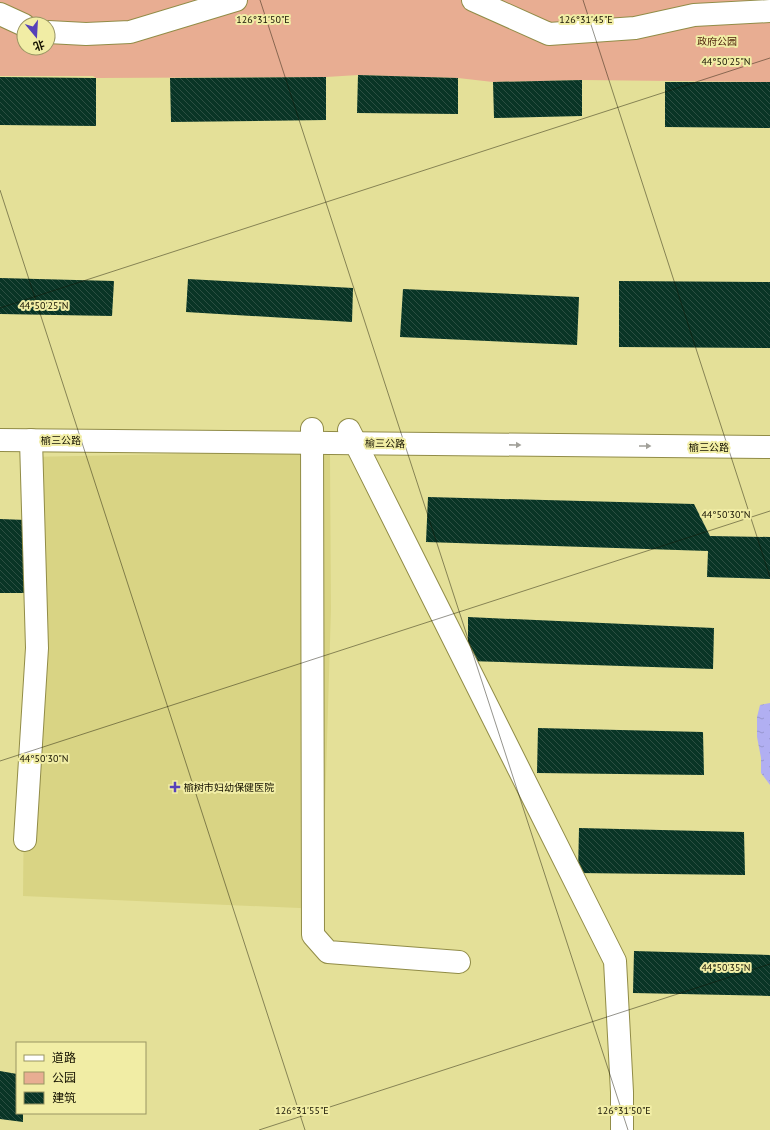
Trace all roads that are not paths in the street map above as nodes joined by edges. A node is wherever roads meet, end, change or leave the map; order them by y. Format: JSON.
{"nodes":[{"id":1,"x":236,"y":0,"type":"edge"},
{"id":2,"x":473,"y":0,"type":"edge"},
{"id":3,"x":770,"y":11,"type":"edge"},
{"id":4,"x":0,"y":14,"type":"edge"},
{"id":5,"x":16,"y":21,"type":"edge"},
{"id":6,"x":56,"y":32,"type":"edge"},
{"id":7,"x":0,"y":427,"type":"edge"},
{"id":8,"x":770,"y":433,"type":"edge"},
{"id":9,"x":312,"y":436,"type":"junction"},
{"id":10,"x":353,"y":436,"type":"junction"},
{"id":11,"x":0,"y":440,"type":"edge"},
{"id":12,"x":31,"y":440,"type":"junction"},
{"id":13,"x":770,"y":447,"type":"edge"},
{"id":14,"x":26,"y":840,"type":"dead end"},
{"id":15,"x":459,"y":962,"type":"dead end"},
{"id":16,"x":622,"y":1130,"type":"edge"}],
"edges":[{"from":1,"to":6,"type":"street"},
{"from":2,"to":3,"type":"street"},
{"from":4,"to":5,"type":"street"},
{"from":7,"to":9,"type":"street","name":"榆三公路"},
{"from":8,"to":10,"type":"street","name":"榆三公路"},
{"from":9,"to":10,"type":"street","name":"榆三公路"},
{"from":9,"to":12,"type":"street","name":"榆三公路"},
{"from":9,"to":15,"type":"street"},
{"from":10,"to":13,"type":"street","name":"榆三公路","one_way":true},
{"from":10,"to":16,"type":"street"},
{"from":11,"to":12,"type":"street","name":"榆三公路"},
{"from":12,"to":14,"type":"street"}]}
